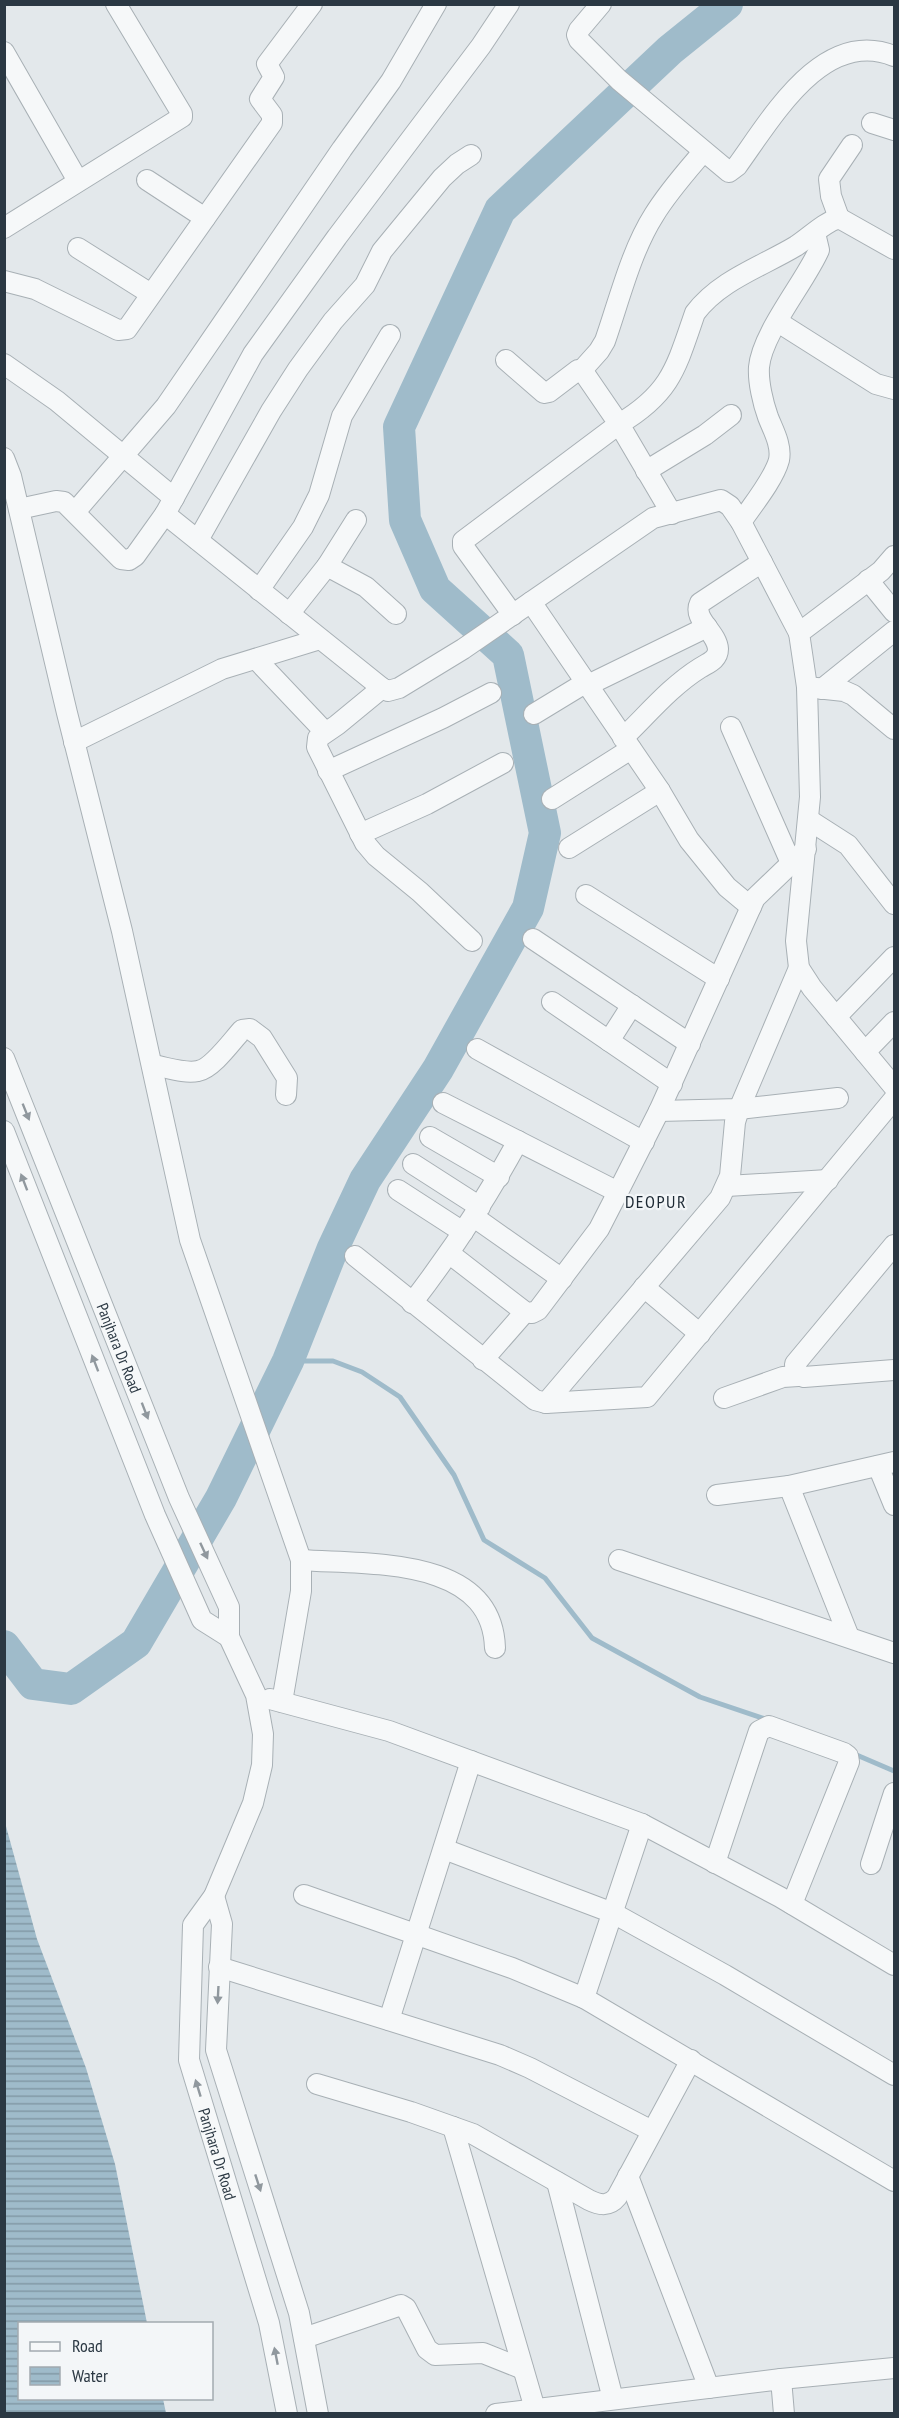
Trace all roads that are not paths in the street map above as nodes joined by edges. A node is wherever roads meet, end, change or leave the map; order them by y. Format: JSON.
{"nodes":[{"id":1,"x":116,"y":4,"type":"edge"},
{"id":2,"x":436,"y":4,"type":"edge"},
{"id":3,"x":509,"y":4,"type":"edge"},
{"id":4,"x":601,"y":4,"type":"edge"},
{"id":5,"x":310,"y":5,"type":"edge"},
{"id":6,"x":4,"y":52,"type":"edge"},
{"id":7,"x":894,"y":56,"type":"edge"},
{"id":8,"x":872,"y":123,"type":"dead end"},
{"id":9,"x":894,"y":130,"type":"edge"},
{"id":10,"x":852,"y":145,"type":"dead end"},
{"id":11,"x":703,"y":152,"type":"junction"},
{"id":12,"x":471,"y":155,"type":"dead end"},
{"id":13,"x":147,"y":180,"type":"dead end"},
{"id":14,"x":78,"y":181,"type":"junction"},
{"id":15,"x":205,"y":218,"type":"junction"},
{"id":16,"x":839,"y":218,"type":"junction"},
{"id":17,"x":4,"y":228,"type":"edge"},
{"id":18,"x":815,"y":233,"type":"junction"},
{"id":19,"x":78,"y":248,"type":"dead end"},
{"id":20,"x":894,"y":249,"type":"edge"},
{"id":21,"x":4,"y":281,"type":"edge"},
{"id":22,"x":151,"y":294,"type":"junction"},
{"id":23,"x":778,"y":322,"type":"junction"},
{"id":24,"x":390,"y":334,"type":"dead end"},
{"id":25,"x":506,"y":360,"type":"dead end"},
{"id":26,"x":4,"y":364,"type":"edge"},
{"id":27,"x":582,"y":370,"type":"junction"},
{"id":28,"x":894,"y":389,"type":"edge"},
{"id":29,"x":731,"y":416,"type":"dead end"},
{"id":30,"x":619,"y":424,"type":"junction"},
{"id":31,"x":124,"y":457,"type":"junction"},
{"id":32,"x":4,"y":458,"type":"edge"},
{"id":33,"x":646,"y":471,"type":"junction"},
{"id":34,"x":169,"y":506,"type":"junction"},
{"id":35,"x":19,"y":509,"type":"junction"},
{"id":36,"x":75,"y":512,"type":"junction"},
{"id":37,"x":672,"y":514,"type":"junction"},
{"id":38,"x":356,"y":520,"type":"dead end"},
{"id":39,"x":741,"y":522,"type":"junction"},
{"id":40,"x":198,"y":540,"type":"junction"},
{"id":41,"x":894,"y":556,"type":"edge"},
{"id":42,"x":762,"y":562,"type":"junction"},
{"id":43,"x":327,"y":566,"type":"junction"},
{"id":44,"x":868,"y":580,"type":"junction"},
{"id":45,"x":259,"y":590,"type":"junction"},
{"id":46,"x":531,"y":602,"type":"junction"},
{"id":47,"x":894,"y":612,"type":"edge"},
{"id":48,"x":289,"y":614,"type":"junction"},
{"id":49,"x":396,"y":614,"type":"dead end"},
{"id":50,"x":505,"y":620,"type":"junction"},
{"id":51,"x":707,"y":627,"type":"junction"},
{"id":52,"x":894,"y":631,"type":"edge"},
{"id":53,"x":799,"y":633,"type":"junction"},
{"id":54,"x":320,"y":639,"type":"junction"},
{"id":55,"x":256,"y":659,"type":"junction"},
{"id":56,"x":585,"y":684,"type":"junction"},
{"id":57,"x":382,"y":688,"type":"junction"},
{"id":58,"x":814,"y":688,"type":"junction"},
{"id":59,"x":491,"y":693,"type":"dead end"},
{"id":60,"x":534,"y":714,"type":"dead end"},
{"id":61,"x":731,"y":727,"type":"dead end"},
{"id":62,"x":894,"y":730,"type":"edge"},
{"id":63,"x":325,"y":732,"type":"junction"},
{"id":64,"x":74,"y":742,"type":"junction"},
{"id":65,"x":627,"y":743,"type":"junction"},
{"id":66,"x":503,"y":763,"type":"dead end"},
{"id":67,"x":328,"y":771,"type":"junction"},
{"id":68,"x":660,"y":791,"type":"junction"},
{"id":69,"x":552,"y":799,"type":"dead end"},
{"id":70,"x":808,"y":820,"type":"junction"},
{"id":71,"x":360,"y":834,"type":"junction"},
{"id":72,"x":569,"y":848,"type":"dead end"},
{"id":73,"x":806,"y":849,"type":"junction"},
{"id":74,"x":791,"y":862,"type":"junction"},
{"id":75,"x":586,"y":895,"type":"dead end"},
{"id":76,"x":894,"y":904,"type":"edge"},
{"id":77,"x":751,"y":907,"type":"junction"},
{"id":78,"x":534,"y":939,"type":"dead end"},
{"id":79,"x":472,"y":941,"type":"dead end"},
{"id":80,"x":894,"y":957,"type":"edge"},
{"id":81,"x":799,"y":968,"type":"junction"},
{"id":82,"x":719,"y":979,"type":"junction"},
{"id":83,"x":552,"y":1002,"type":"dead end"},
{"id":84,"x":632,"y":1005,"type":"junction"},
{"id":85,"x":836,"y":1017,"type":"junction"},
{"id":86,"x":894,"y":1022,"type":"edge"},
{"id":87,"x":609,"y":1041,"type":"junction"},
{"id":88,"x":690,"y":1044,"type":"junction"},
{"id":89,"x":477,"y":1049,"type":"dead end"},
{"id":90,"x":865,"y":1052,"type":"junction"},
{"id":91,"x":4,"y":1058,"type":"edge"},
{"id":92,"x":152,"y":1065,"type":"junction"},
{"id":93,"x":672,"y":1084,"type":"junction"},
{"id":94,"x":894,"y":1087,"type":"edge"},
{"id":95,"x":286,"y":1095,"type":"dead end"},
{"id":96,"x":838,"y":1098,"type":"dead end"},
{"id":97,"x":894,"y":1099,"type":"edge"},
{"id":98,"x":443,"y":1103,"type":"dead end"},
{"id":99,"x":739,"y":1109,"type":"junction"},
{"id":100,"x":659,"y":1112,"type":"junction"},
{"id":101,"x":4,"y":1131,"type":"edge"},
{"id":102,"x":430,"y":1137,"type":"dead end"},
{"id":103,"x":519,"y":1141,"type":"junction"},
{"id":104,"x":644,"y":1142,"type":"junction"},
{"id":105,"x":413,"y":1164,"type":"dead end"},
{"id":106,"x":499,"y":1177,"type":"junction"},
{"id":107,"x":828,"y":1180,"type":"junction"},
{"id":108,"x":727,"y":1186,"type":"junction"},
{"id":109,"x":398,"y":1190,"type":"dead end"},
{"id":110,"x":618,"y":1192,"type":"junction"},
{"id":111,"x":472,"y":1218,"type":"junction"},
{"id":112,"x":894,"y":1245,"type":"edge"},
{"id":113,"x":450,"y":1254,"type":"junction"},
{"id":114,"x":355,"y":1256,"type":"dead end"},
{"id":115,"x":562,"y":1279,"type":"junction"},
{"id":116,"x":644,"y":1287,"type":"junction"},
{"id":117,"x":412,"y":1303,"type":"junction"},
{"id":118,"x":525,"y":1312,"type":"junction"},
{"id":119,"x":700,"y":1334,"type":"junction"},
{"id":120,"x":483,"y":1360,"type":"junction"},
{"id":121,"x":894,"y":1370,"type":"edge"},
{"id":122,"x":798,"y":1376,"type":"junction"},
{"id":123,"x":724,"y":1398,"type":"dead end"},
{"id":124,"x":546,"y":1403,"type":"junction"},
{"id":125,"x":886,"y":1464,"type":"edge"},
{"id":126,"x":789,"y":1486,"type":"junction"},
{"id":127,"x":717,"y":1495,"type":"dead end"},
{"id":128,"x":894,"y":1505,"type":"edge"},
{"id":129,"x":301,"y":1560,"type":"junction"},
{"id":130,"x":619,"y":1560,"type":"dead end"},
{"id":131,"x":229,"y":1637,"type":"junction"},
{"id":132,"x":849,"y":1637,"type":"junction"},
{"id":133,"x":495,"y":1648,"type":"dead end"},
{"id":134,"x":894,"y":1653,"type":"edge"},
{"id":135,"x":256,"y":1695,"type":"junction"},
{"id":136,"x":282,"y":1702,"type":"junction"},
{"id":137,"x":471,"y":1761,"type":"junction"},
{"id":138,"x":894,"y":1793,"type":"edge"},
{"id":139,"x":642,"y":1824,"type":"junction"},
{"id":140,"x":444,"y":1849,"type":"junction"},
{"id":141,"x":715,"y":1863,"type":"junction"},
{"id":142,"x":872,"y":1864,"type":"dead end"},
{"id":143,"x":304,"y":1895,"type":"dead end"},
{"id":144,"x":214,"y":1896,"type":"junction"},
{"id":145,"x":792,"y":1904,"type":"junction"},
{"id":146,"x":613,"y":1913,"type":"junction"},
{"id":147,"x":417,"y":1935,"type":"junction"},
{"id":148,"x":894,"y":1965,"type":"edge"},
{"id":149,"x":219,"y":1967,"type":"junction"},
{"id":150,"x":585,"y":1998,"type":"junction"},
{"id":151,"x":389,"y":2020,"type":"junction"},
{"id":152,"x":691,"y":2060,"type":"junction"},
{"id":153,"x":894,"y":2075,"type":"edge"},
{"id":154,"x":317,"y":2084,"type":"dead end"},
{"id":155,"x":453,"y":2127,"type":"junction"},
{"id":156,"x":652,"y":2131,"type":"junction"},
{"id":157,"x":628,"y":2176,"type":"junction"},
{"id":158,"x":894,"y":2181,"type":"edge"},
{"id":159,"x":557,"y":2182,"type":"junction"},
{"id":160,"x":304,"y":2338,"type":"junction"},
{"id":161,"x":894,"y":2368,"type":"edge"},
{"id":162,"x":523,"y":2370,"type":"junction"},
{"id":163,"x":781,"y":2379,"type":"junction"},
{"id":164,"x":709,"y":2388,"type":"junction"},
{"id":165,"x":613,"y":2399,"type":"junction"},
{"id":166,"x":535,"y":2409,"type":"junction"},
{"id":167,"x":287,"y":2414,"type":"edge"},
{"id":168,"x":318,"y":2414,"type":"edge"},
{"id":169,"x":496,"y":2414,"type":"edge"},
{"id":170,"x":784,"y":2414,"type":"edge"}],
"edges":[{"from":1,"to":14,"type":"street"},
{"from":2,"to":31,"type":"street"},
{"from":3,"to":34,"type":"street"},
{"from":4,"to":11,"type":"street"},
{"from":5,"to":15,"type":"street"},
{"from":6,"to":14,"type":"street"},
{"from":7,"to":11,"type":"street"},
{"from":8,"to":9,"type":"street"},
{"from":10,"to":16,"type":"street"},
{"from":11,"to":27,"type":"street"},
{"from":12,"to":40,"type":"street"},
{"from":13,"to":15,"type":"street"},
{"from":14,"to":17,"type":"street"},
{"from":15,"to":22,"type":"street"},
{"from":16,"to":18,"type":"street"},
{"from":16,"to":20,"type":"street"},
{"from":18,"to":23,"type":"street"},
{"from":18,"to":30,"type":"street"},
{"from":19,"to":22,"type":"street"},
{"from":21,"to":22,"type":"street"},
{"from":23,"to":28,"type":"street"},
{"from":23,"to":39,"type":"street"},
{"from":24,"to":45,"type":"street"},
{"from":25,"to":27,"type":"street"},
{"from":26,"to":31,"type":"street"},
{"from":27,"to":30,"type":"street"},
{"from":29,"to":33,"type":"street"},
{"from":30,"to":33,"type":"street"},
{"from":30,"to":50,"type":"street"},
{"from":31,"to":34,"type":"street"},
{"from":31,"to":36,"type":"street"},
{"from":32,"to":35,"type":"street"},
{"from":33,"to":37,"type":"street"},
{"from":34,"to":36,"type":"street"},
{"from":34,"to":40,"type":"street"},
{"from":35,"to":36,"type":"street"},
{"from":35,"to":64,"type":"street"},
{"from":37,"to":39,"type":"street"},
{"from":37,"to":46,"type":"street"},
{"from":38,"to":43,"type":"street"},
{"from":39,"to":42,"type":"street"},
{"from":40,"to":45,"type":"street"},
{"from":41,"to":44,"type":"street"},
{"from":42,"to":51,"type":"street"},
{"from":42,"to":53,"type":"street"},
{"from":43,"to":48,"type":"street"},
{"from":43,"to":49,"type":"street"},
{"from":44,"to":47,"type":"street"},
{"from":44,"to":53,"type":"street"},
{"from":45,"to":48,"type":"street"},
{"from":46,"to":50,"type":"street"},
{"from":46,"to":56,"type":"street"},
{"from":48,"to":54,"type":"street"},
{"from":50,"to":57,"type":"street"},
{"from":51,"to":56,"type":"street"},
{"from":51,"to":65,"type":"street"},
{"from":52,"to":58,"type":"street"},
{"from":53,"to":58,"type":"street"},
{"from":54,"to":55,"type":"street"},
{"from":54,"to":57,"type":"street"},
{"from":55,"to":63,"type":"street"},
{"from":55,"to":64,"type":"street"},
{"from":56,"to":60,"type":"street"},
{"from":56,"to":65,"type":"street"},
{"from":57,"to":63,"type":"street"},
{"from":58,"to":62,"type":"street"},
{"from":58,"to":70,"type":"street"},
{"from":59,"to":67,"type":"street"},
{"from":61,"to":74,"type":"street"},
{"from":63,"to":67,"type":"street"},
{"from":64,"to":92,"type":"street"},
{"from":65,"to":68,"type":"street"},
{"from":65,"to":69,"type":"street"},
{"from":66,"to":71,"type":"street"},
{"from":67,"to":71,"type":"street"},
{"from":68,"to":72,"type":"street"},
{"from":68,"to":77,"type":"street"},
{"from":70,"to":73,"type":"street"},
{"from":70,"to":76,"type":"street"},
{"from":71,"to":79,"type":"street"},
{"from":73,"to":74,"type":"street"},
{"from":73,"to":81,"type":"street"},
{"from":74,"to":77,"type":"street"},
{"from":75,"to":82,"type":"street"},
{"from":77,"to":82,"type":"street"},
{"from":78,"to":84,"type":"street"},
{"from":80,"to":85,"type":"street"},
{"from":81,"to":85,"type":"street"},
{"from":81,"to":99,"type":"street"},
{"from":82,"to":88,"type":"street"},
{"from":83,"to":87,"type":"street"},
{"from":84,"to":87,"type":"street"},
{"from":84,"to":88,"type":"street"},
{"from":85,"to":90,"type":"street"},
{"from":86,"to":90,"type":"street"},
{"from":87,"to":93,"type":"street"},
{"from":88,"to":93,"type":"street"},
{"from":89,"to":104,"type":"street"},
{"from":90,"to":94,"type":"street"},
{"from":91,"to":131,"type":"street","name":"Panjhara Dr Road","one_way":true},
{"from":92,"to":95,"type":"street"},
{"from":92,"to":129,"type":"street"},
{"from":93,"to":100,"type":"street"},
{"from":96,"to":99,"type":"street"},
{"from":97,"to":107,"type":"street"},
{"from":98,"to":103,"type":"street"},
{"from":99,"to":100,"type":"street"},
{"from":99,"to":108,"type":"street"},
{"from":100,"to":104,"type":"street"},
{"from":131,"to":101,"type":"street","name":"Panjhara Dr Road","one_way":true},
{"from":102,"to":106,"type":"street"},
{"from":103,"to":106,"type":"street"},
{"from":103,"to":110,"type":"street"},
{"from":104,"to":110,"type":"street"},
{"from":105,"to":111,"type":"street"},
{"from":106,"to":111,"type":"street"},
{"from":107,"to":108,"type":"street"},
{"from":107,"to":119,"type":"street"},
{"from":108,"to":116,"type":"street"},
{"from":109,"to":111,"type":"street"},
{"from":110,"to":115,"type":"street"},
{"from":111,"to":113,"type":"street"},
{"from":111,"to":115,"type":"street"},
{"from":112,"to":122,"type":"street"},
{"from":113,"to":117,"type":"street"},
{"from":113,"to":118,"type":"street"},
{"from":114,"to":117,"type":"street"},
{"from":115,"to":118,"type":"street"},
{"from":116,"to":119,"type":"street"},
{"from":116,"to":124,"type":"street"},
{"from":117,"to":120,"type":"street"},
{"from":118,"to":120,"type":"street"},
{"from":119,"to":124,"type":"street"},
{"from":120,"to":124,"type":"street"},
{"from":121,"to":122,"type":"street"},
{"from":122,"to":123,"type":"street"},
{"from":125,"to":126,"type":"street"},
{"from":125,"to":128,"type":"street"},
{"from":126,"to":127,"type":"street"},
{"from":126,"to":132,"type":"street"},
{"from":129,"to":133,"type":"street"},
{"from":129,"to":136,"type":"street"},
{"from":130,"to":132,"type":"street"},
{"from":131,"to":135,"type":"street","name":"Panjhara Dr Road"},
{"from":132,"to":134,"type":"street"},
{"from":135,"to":136,"type":"street"},
{"from":135,"to":144,"type":"street","name":"Panjhara Dr Road"},
{"from":136,"to":137,"type":"street"},
{"from":137,"to":139,"type":"street"},
{"from":137,"to":140,"type":"street"},
{"from":138,"to":142,"type":"street"},
{"from":139,"to":141,"type":"street"},
{"from":139,"to":146,"type":"street"},
{"from":140,"to":146,"type":"street"},
{"from":140,"to":147,"type":"street"},
{"from":141,"to":145,"type":"street"},
{"from":141,"to":145,"type":"street"},
{"from":143,"to":147,"type":"street"},
{"from":144,"to":149,"type":"street","name":"Panjhara Dr Road"},
{"from":167,"to":144,"type":"street","name":"Panjhara Dr Road","one_way":true},
{"from":145,"to":148,"type":"street"},
{"from":146,"to":150,"type":"street"},
{"from":146,"to":153,"type":"street"},
{"from":147,"to":150,"type":"street"},
{"from":147,"to":151,"type":"street"},
{"from":149,"to":151,"type":"street"},
{"from":149,"to":160,"type":"street","name":"Panjhara Dr Road","one_way":true},
{"from":150,"to":152,"type":"street"},
{"from":151,"to":156,"type":"street"},
{"from":152,"to":156,"type":"street"},
{"from":152,"to":158,"type":"street"},
{"from":154,"to":155,"type":"street"},
{"from":155,"to":159,"type":"street"},
{"from":155,"to":162,"type":"street"},
{"from":156,"to":157,"type":"street"},
{"from":157,"to":159,"type":"street"},
{"from":157,"to":164,"type":"street"},
{"from":159,"to":165,"type":"street"},
{"from":160,"to":162,"type":"street"},
{"from":160,"to":168,"type":"street","name":"Panjhara Dr Road"},
{"from":161,"to":163,"type":"street"},
{"from":162,"to":166,"type":"street"},
{"from":163,"to":164,"type":"street"},
{"from":163,"to":170,"type":"street"},
{"from":164,"to":165,"type":"street"},
{"from":165,"to":166,"type":"street"},
{"from":166,"to":169,"type":"street"}]}
